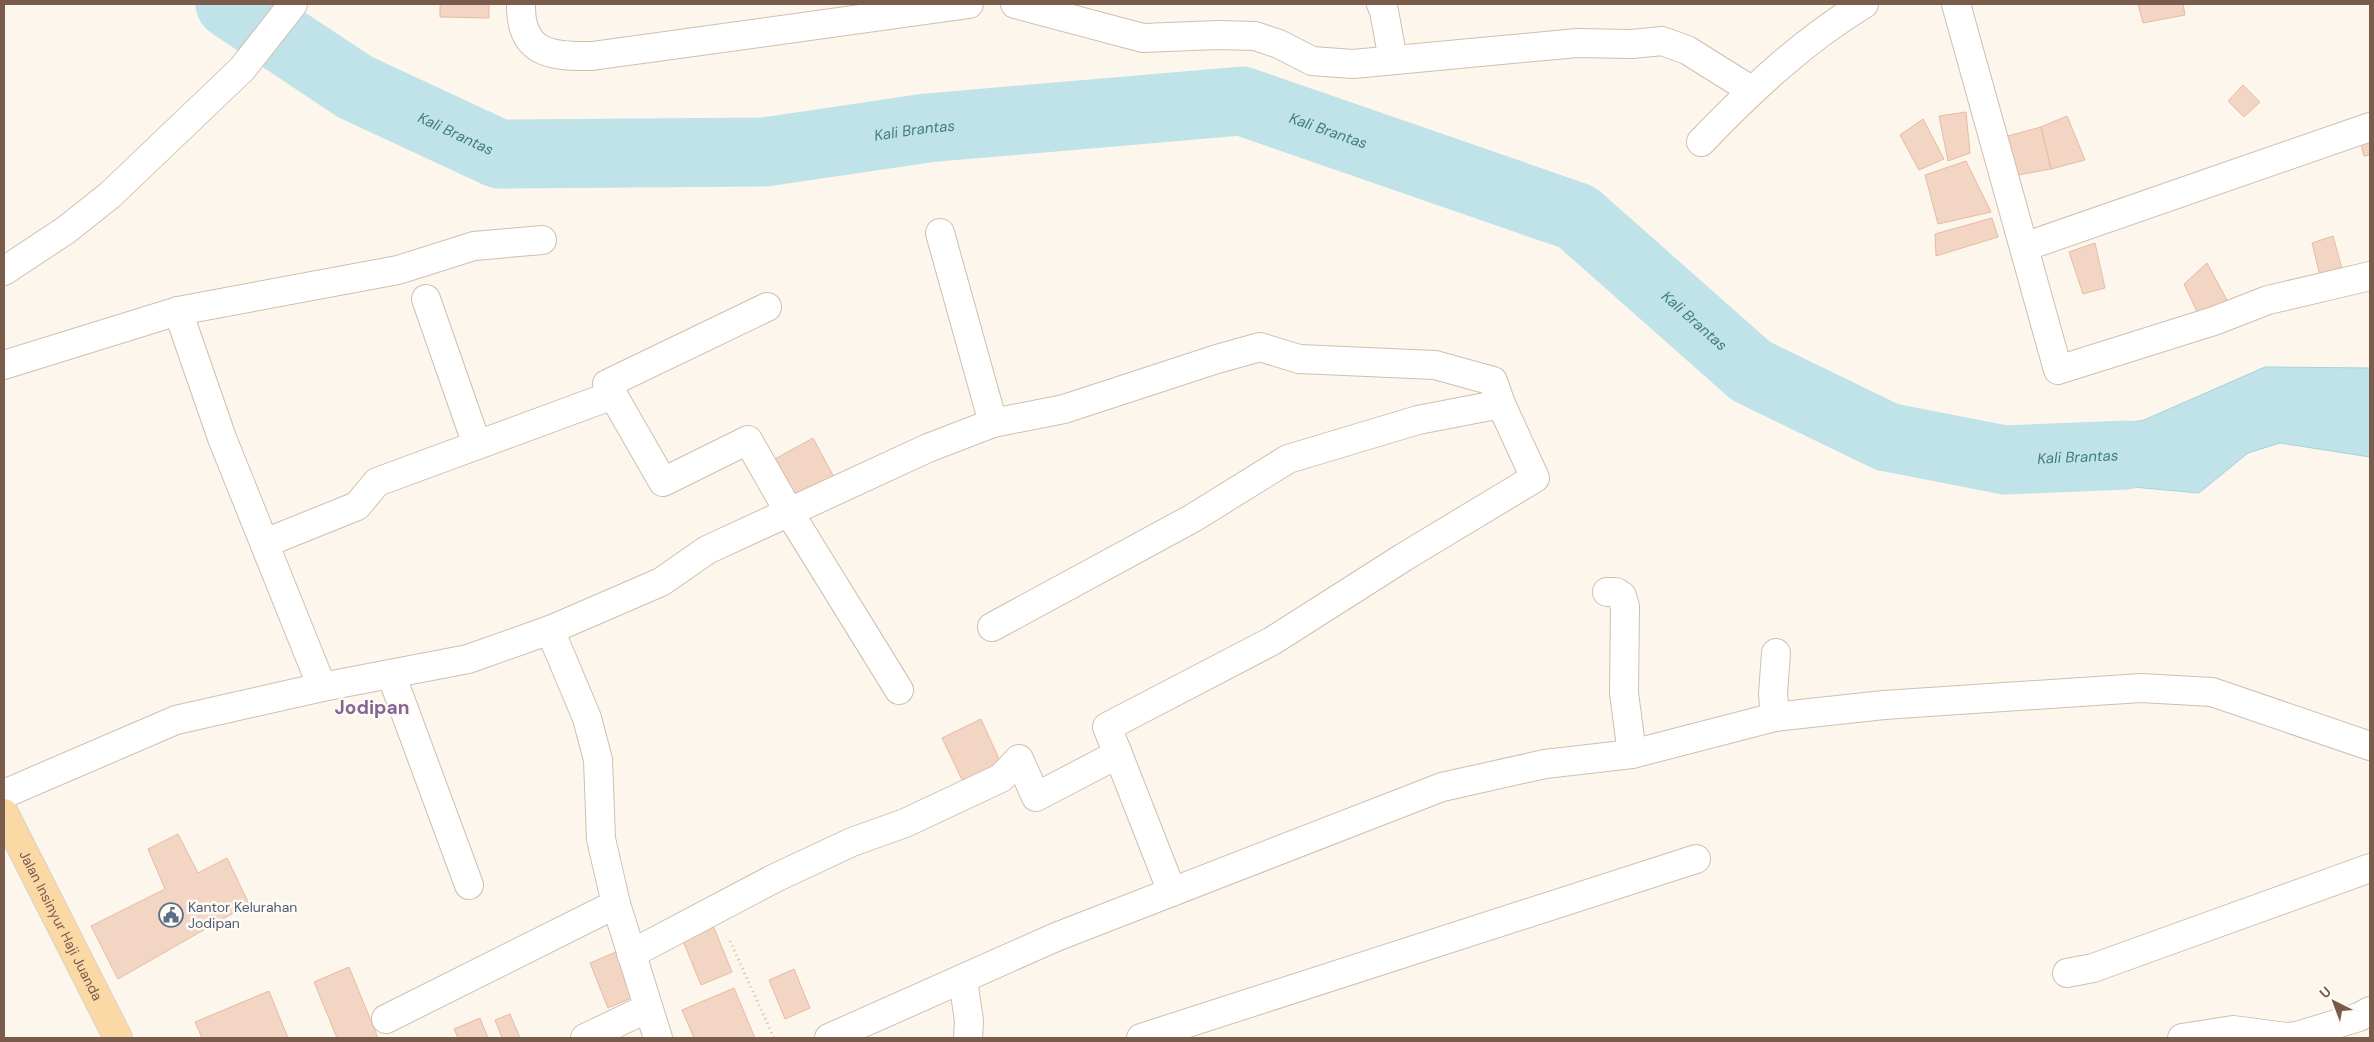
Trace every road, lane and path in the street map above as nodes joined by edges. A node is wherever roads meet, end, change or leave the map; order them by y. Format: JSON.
{"nodes":[{"id":1,"x":293,"y":4,"type":"edge"},
{"id":2,"x":521,"y":4,"type":"edge"},
{"id":3,"x":969,"y":4,"type":"edge"},
{"id":4,"x":1015,"y":4,"type":"edge"},
{"id":5,"x":1381,"y":4,"type":"edge"},
{"id":6,"x":1864,"y":4,"type":"edge"},
{"id":7,"x":1956,"y":4,"type":"edge"},
{"id":8,"x":1393,"y":60,"type":"junction"},
{"id":9,"x":1751,"y":90,"type":"junction"},
{"id":10,"x":2370,"y":127,"type":"edge"},
{"id":11,"x":1702,"y":142,"type":"dead end"},
{"id":12,"x":940,"y":233,"type":"dead end"},
{"id":13,"x":542,"y":240,"type":"dead end"},
{"id":14,"x":2024,"y":247,"type":"junction"},
{"id":15,"x":4,"y":271,"type":"edge"},
{"id":16,"x":2370,"y":276,"type":"edge"},
{"id":17,"x":426,"y":299,"type":"dead end"},
{"id":18,"x":767,"y":307,"type":"dead end"},
{"id":19,"x":178,"y":311,"type":"junction"},
{"id":20,"x":4,"y":366,"type":"edge"},
{"id":21,"x":613,"y":395,"type":"junction"},
{"id":22,"x":1501,"y":404,"type":"junction"},
{"id":23,"x":993,"y":423,"type":"junction"},
{"id":24,"x":476,"y":446,"type":"junction"},
{"id":25,"x":789,"y":512,"type":"junction"},
{"id":26,"x":265,"y":543,"type":"junction"},
{"id":27,"x":1607,"y":592,"type":"dead end"},
{"id":28,"x":992,"y":627,"type":"dead end"},
{"id":29,"x":550,"y":630,"type":"junction"},
{"id":30,"x":1776,"y":653,"type":"dead end"},
{"id":31,"x":392,"y":674,"type":"junction"},
{"id":32,"x":322,"y":687,"type":"junction"},
{"id":33,"x":899,"y":690,"type":"dead end"},
{"id":34,"x":1776,"y":717,"type":"junction"},
{"id":35,"x":2370,"y":746,"type":"edge"},
{"id":36,"x":1118,"y":754,"type":"junction"},
{"id":37,"x":1632,"y":754,"type":"junction"},
{"id":38,"x":4,"y":794,"type":"edge"},
{"id":39,"x":4,"y":813,"type":"edge"},
{"id":40,"x":1696,"y":859,"type":"dead end"},
{"id":41,"x":2370,"y":868,"type":"edge"},
{"id":42,"x":469,"y":885,"type":"dead end"},
{"id":43,"x":1172,"y":892,"type":"junction"},
{"id":44,"x":616,"y":904,"type":"junction"},
{"id":45,"x":715,"y":908,"type":"junction"},
{"id":46,"x":631,"y":954,"type":"junction"},
{"id":47,"x":2067,"y":973,"type":"dead end"},
{"id":48,"x":963,"y":980,"type":"junction"},
{"id":49,"x":648,"y":1008,"type":"junction"},
{"id":50,"x":2370,"y":1011,"type":"edge"},
{"id":51,"x":386,"y":1019,"type":"dead end"},
{"id":52,"x":118,"y":1038,"type":"edge"},
{"id":53,"x":585,"y":1038,"type":"edge"},
{"id":54,"x":658,"y":1038,"type":"edge"},
{"id":55,"x":774,"y":1038,"type":"edge"},
{"id":56,"x":829,"y":1038,"type":"edge"},
{"id":57,"x":968,"y":1038,"type":"edge"},
{"id":58,"x":1141,"y":1038,"type":"edge"},
{"id":59,"x":2182,"y":1038,"type":"edge"}],
"edges":[{"from":1,"to":15,"type":"street"},
{"from":2,"to":3,"type":"street"},
{"from":4,"to":8,"type":"street"},
{"from":5,"to":8,"type":"street"},
{"from":6,"to":9,"type":"street"},
{"from":7,"to":14,"type":"street"},
{"from":8,"to":9,"type":"street"},
{"from":9,"to":11,"type":"street"},
{"from":10,"to":14,"type":"street"},
{"from":12,"to":23,"type":"street"},
{"from":13,"to":19,"type":"street"},
{"from":14,"to":16,"type":"street"},
{"from":17,"to":24,"type":"street"},
{"from":18,"to":21,"type":"street"},
{"from":19,"to":20,"type":"street"},
{"from":19,"to":26,"type":"street"},
{"from":21,"to":24,"type":"street"},
{"from":21,"to":25,"type":"street"},
{"from":22,"to":23,"type":"street"},
{"from":22,"to":28,"type":"street"},
{"from":22,"to":36,"type":"street"},
{"from":23,"to":25,"type":"street"},
{"from":24,"to":26,"type":"street"},
{"from":25,"to":29,"type":"street"},
{"from":25,"to":33,"type":"street"},
{"from":26,"to":32,"type":"street"},
{"from":27,"to":37,"type":"street"},
{"from":29,"to":31,"type":"street"},
{"from":29,"to":44,"type":"street"},
{"from":30,"to":34,"type":"street"},
{"from":31,"to":32,"type":"street"},
{"from":31,"to":42,"type":"street"},
{"from":32,"to":38,"type":"street"},
{"from":34,"to":35,"type":"street"},
{"from":34,"to":37,"type":"street"},
{"from":36,"to":43,"type":"street"},
{"from":36,"to":45,"type":"street"},
{"from":37,"to":43,"type":"street"},
{"from":39,"to":52,"type":"main road","name":"Jalan Insinyur Haji Juanda"},
{"from":40,"to":58,"type":"street"},
{"from":41,"to":47,"type":"street"},
{"from":43,"to":48,"type":"street"},
{"from":44,"to":46,"type":"street"},
{"from":44,"to":51,"type":"street"},
{"from":45,"to":46,"type":"street"},
{"from":45,"to":55,"type":"path"},
{"from":46,"to":49,"type":"street"},
{"from":48,"to":56,"type":"street"},
{"from":48,"to":57,"type":"street"},
{"from":49,"to":53,"type":"street"},
{"from":49,"to":54,"type":"street"},
{"from":50,"to":59,"type":"street"}]}
